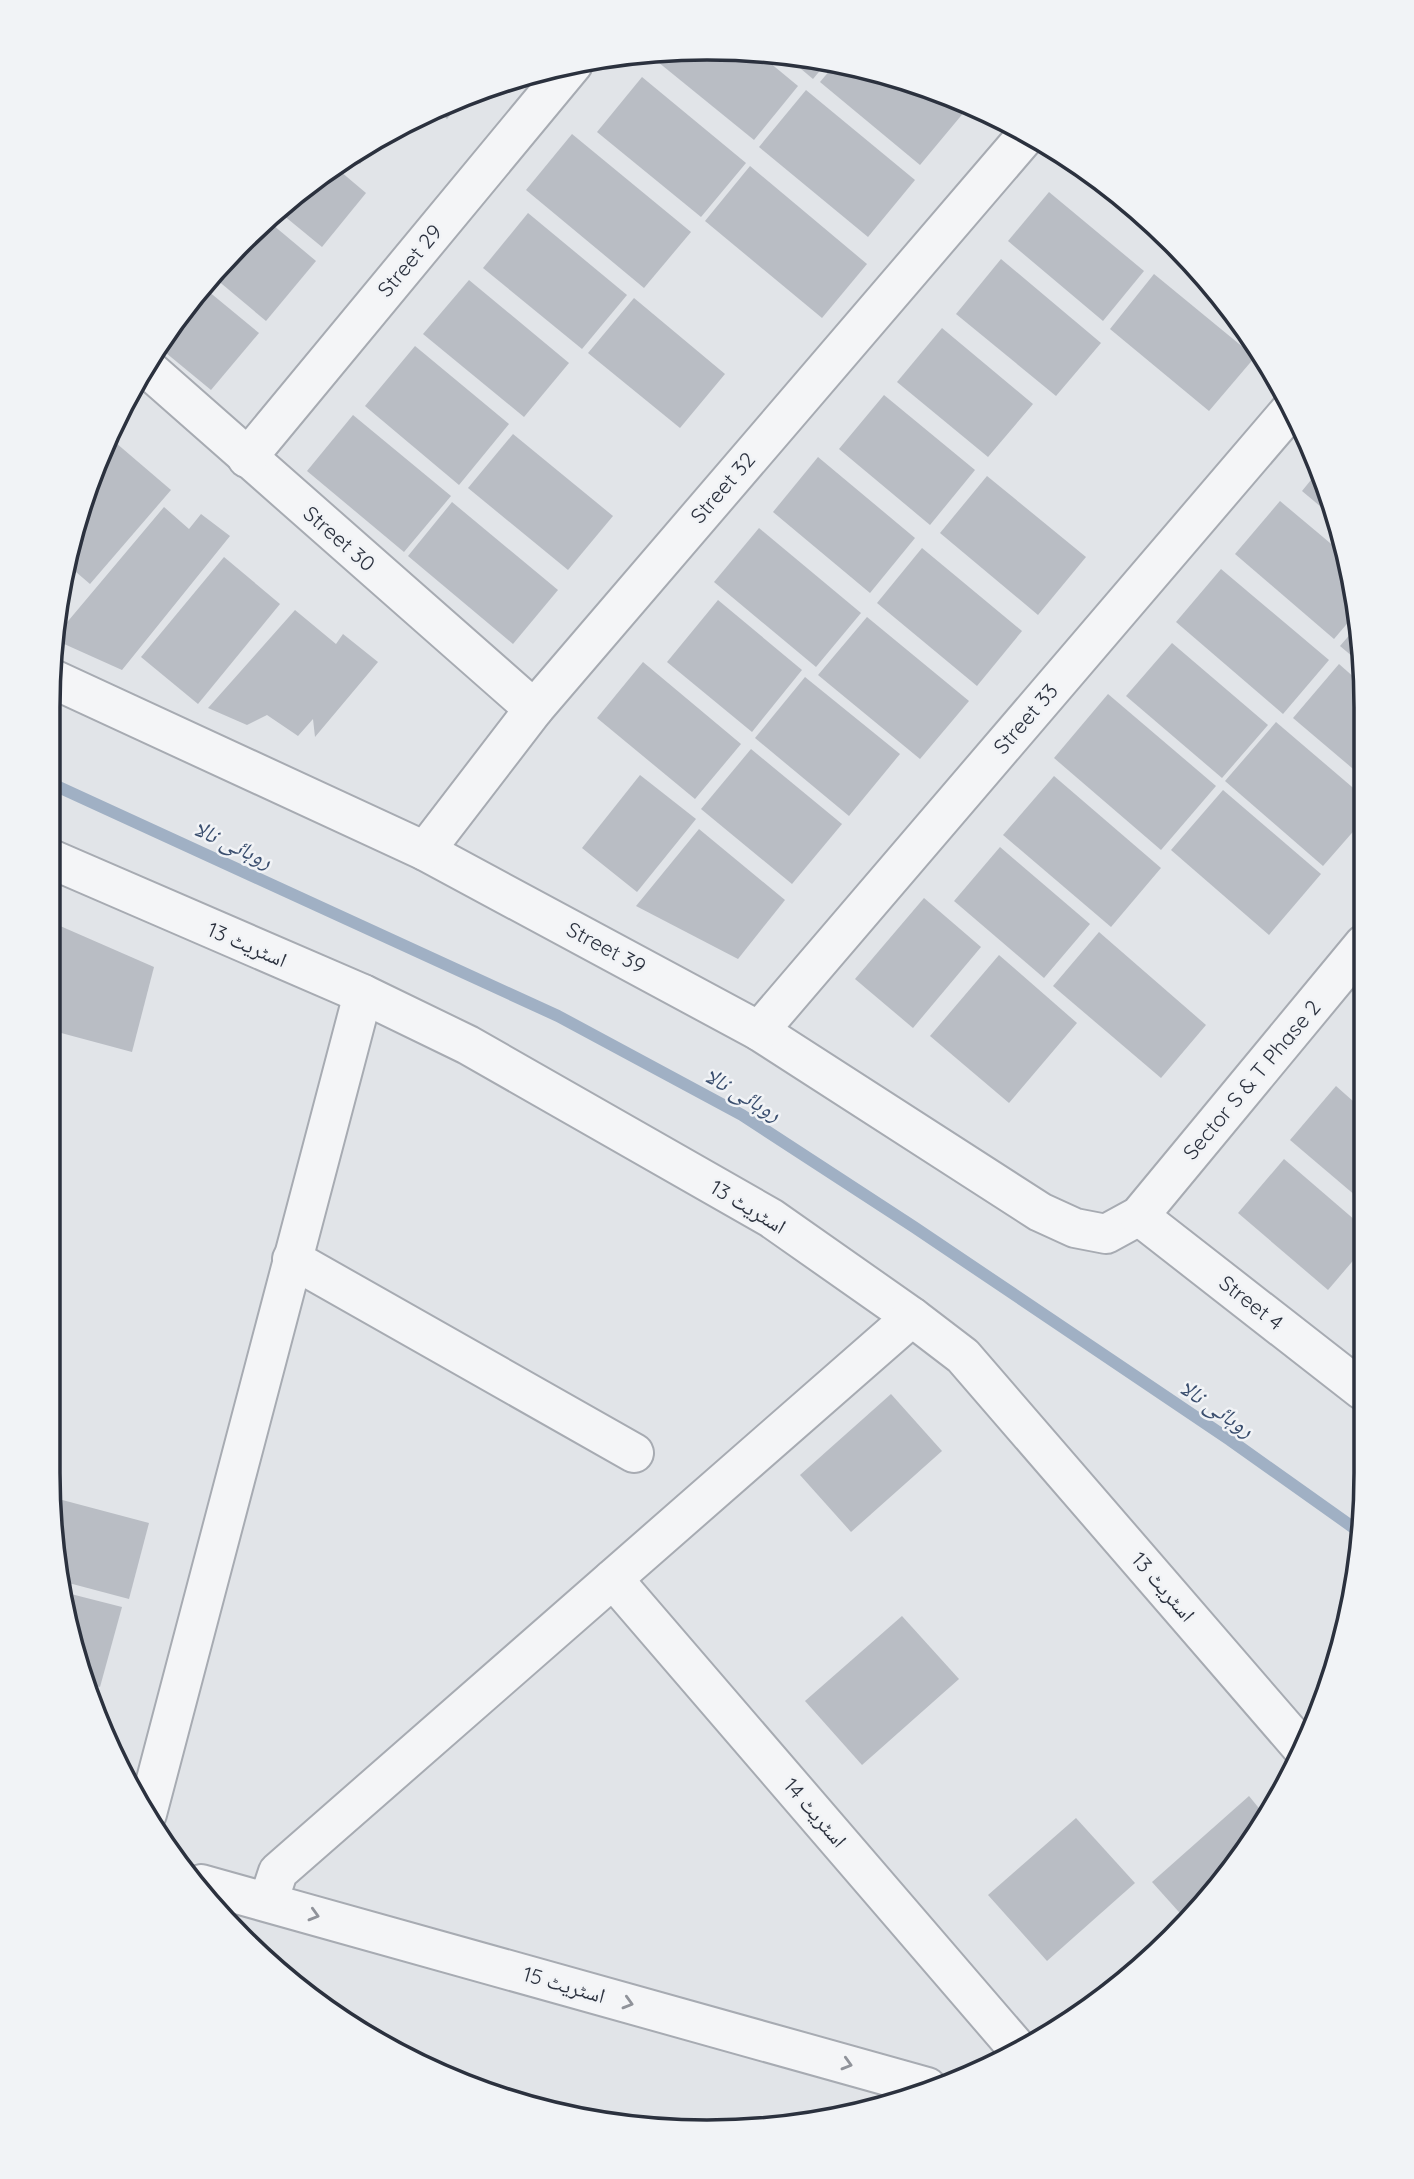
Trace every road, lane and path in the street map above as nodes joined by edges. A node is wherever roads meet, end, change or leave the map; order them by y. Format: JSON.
{"nodes":[{"id":1,"x":563,"y":76,"type":"edge"},
{"id":2,"x":1021,"y":141,"type":"edge"},
{"id":3,"x":152,"y":373,"type":"edge"},
{"id":4,"x":1285,"y":416,"type":"edge"},
{"id":5,"x":247,"y":458,"type":"junction"},
{"id":6,"x":61,"y":682,"type":"edge"},
{"id":7,"x":534,"y":709,"type":"junction"},
{"id":8,"x":425,"y":850,"type":"junction"},
{"id":9,"x":60,"y":863,"type":"edge"},
{"id":10,"x":1354,"y":956,"type":"edge"},
{"id":11,"x":363,"y":994,"type":"junction"},
{"id":12,"x":759,"y":1031,"type":"junction"},
{"id":13,"x":1139,"y":1216,"type":"junction"},
{"id":14,"x":292,"y":1259,"type":"junction"},
{"id":15,"x":912,"y":1317,"type":"junction"},
{"id":16,"x":1354,"y":1384,"type":"edge"},
{"id":17,"x":634,"y":1453,"type":"dead end"},
{"id":18,"x":614,"y":1580,"type":"junction"},
{"id":19,"x":1296,"y":1741,"type":"edge"},
{"id":20,"x":149,"y":1801,"type":"edge"},
{"id":21,"x":210,"y":1886,"type":"edge"},
{"id":22,"x":268,"y":1902,"type":"junction"},
{"id":23,"x":1012,"y":2043,"type":"edge"},
{"id":24,"x":917,"y":2084,"type":"edge"}],
"edges":[{"from":1,"to":5,"type":"street","name":"Street 29"},
{"from":2,"to":7,"type":"street","name":"Street 32"},
{"from":3,"to":5,"type":"street","name":"Street 30"},
{"from":4,"to":12,"type":"street","name":"Street 33"},
{"from":5,"to":7,"type":"street","name":"Street 30"},
{"from":6,"to":8,"type":"street","name":"Street 39"},
{"from":7,"to":8,"type":"street","name":"Street 32"},
{"from":8,"to":12,"type":"street","name":"Street 39"},
{"from":9,"to":11,"type":"street","name":"اسٹریٹ 13"},
{"from":10,"to":13,"type":"street","name":"Sector S & T Phase 2"},
{"from":11,"to":14,"type":"street"},
{"from":11,"to":15,"type":"street","name":"اسٹریٹ 13"},
{"from":12,"to":13,"type":"street","name":"Street 39"},
{"from":13,"to":16,"type":"street","name":"Street 4"},
{"from":14,"to":17,"type":"street"},
{"from":14,"to":20,"type":"street"},
{"from":15,"to":18,"type":"street"},
{"from":15,"to":19,"type":"street","name":"اسٹریٹ 13"},
{"from":18,"to":22,"type":"street"},
{"from":18,"to":23,"type":"street","name":"اسٹریٹ 14"},
{"from":21,"to":22,"type":"street","name":"اسٹریٹ 15"},
{"from":22,"to":24,"type":"street","name":"اسٹریٹ 15","one_way":true}]}
